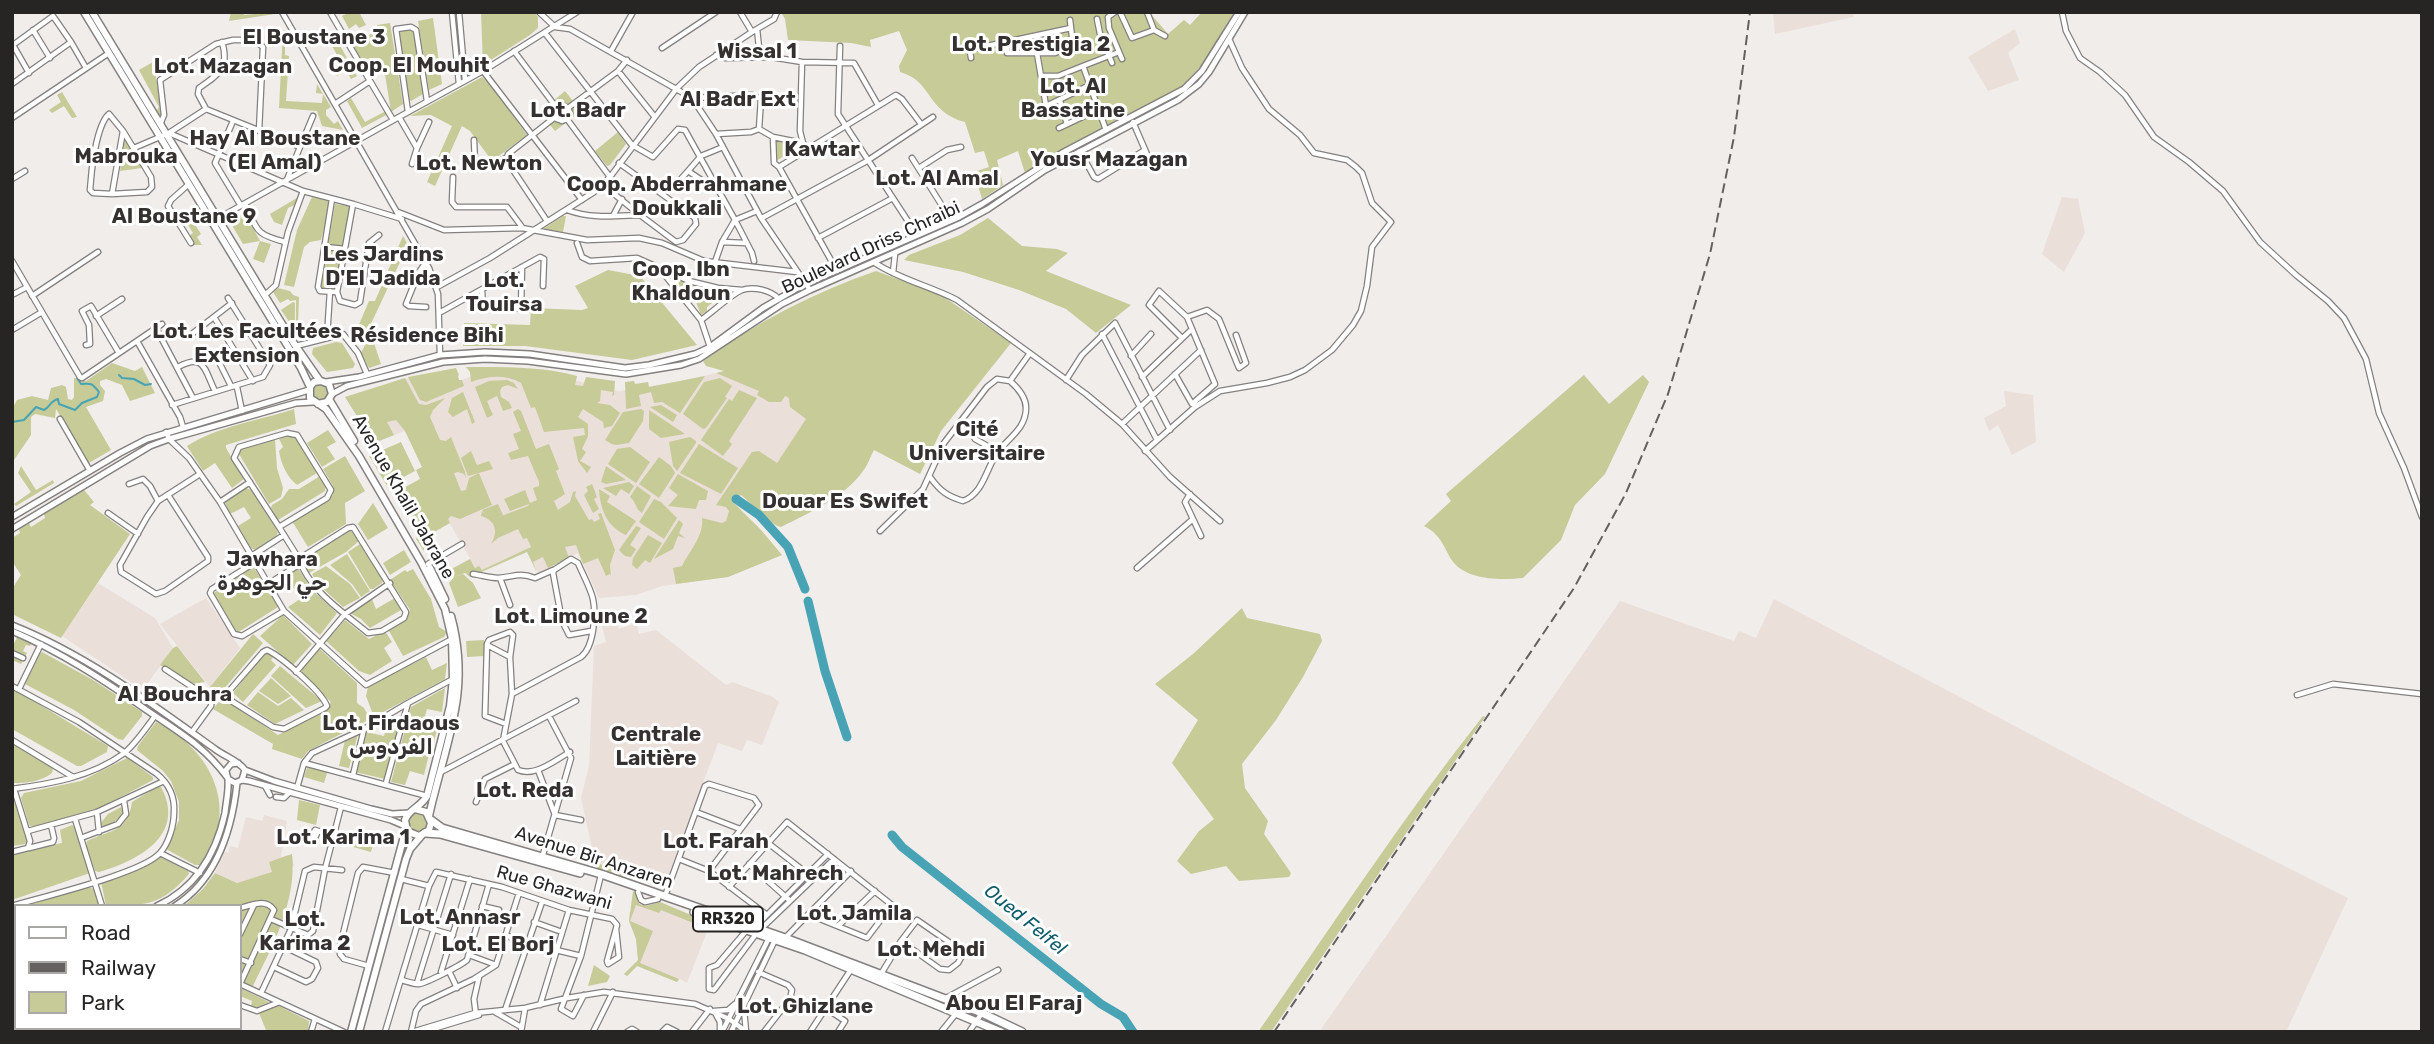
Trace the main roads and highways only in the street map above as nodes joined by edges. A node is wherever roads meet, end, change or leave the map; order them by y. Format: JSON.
{"nodes":[{"id":1,"x":84,"y":12,"type":"edge"},
{"id":2,"x":92,"y":12,"type":"edge"},
{"id":3,"x":1239,"y":12,"type":"edge"},
{"id":4,"x":1245,"y":12,"type":"edge"},
{"id":5,"x":1220,"y":49,"type":"junction"},
{"id":6,"x":165,"y":134,"type":"junction"},
{"id":7,"x":1043,"y":168,"type":"junction"},
{"id":8,"x":1032,"y":175,"type":"junction"},
{"id":9,"x":215,"y":220,"type":"junction"},
{"id":10,"x":805,"y":286,"type":"junction"},
{"id":11,"x":323,"y":381,"type":"junction"},
{"id":12,"x":309,"y":388,"type":"junction"},
{"id":13,"x":331,"y":397,"type":"junction"},
{"id":14,"x":316,"y":403,"type":"junction"},
{"id":15,"x":167,"y":435,"type":"junction"},
{"id":16,"x":12,"y":517,"type":"edge"},
{"id":17,"x":12,"y":529,"type":"edge"},
{"id":18,"x":12,"y":625,"type":"edge"},
{"id":19,"x":12,"y":631,"type":"edge"},
{"id":20,"x":454,"y":639,"type":"junction"},
{"id":21,"x":238,"y":763,"type":"junction"},
{"id":22,"x":245,"y":770,"type":"junction"},
{"id":23,"x":436,"y":774,"type":"junction"},
{"id":24,"x":227,"y":778,"type":"junction"},
{"id":25,"x":240,"y":781,"type":"junction"},
{"id":26,"x":412,"y":811,"type":"junction"},
{"id":27,"x":430,"y":818,"type":"junction"},
{"id":28,"x":405,"y":827,"type":"junction"},
{"id":29,"x":424,"y":834,"type":"junction"},
{"id":30,"x":541,"y":859,"type":"junction"},
{"id":31,"x":601,"y":876,"type":"junction"},
{"id":32,"x":661,"y":898,"type":"junction"},
{"id":33,"x":161,"y":904,"type":"edge"},
{"id":34,"x":178,"y":904,"type":"edge"},
{"id":35,"x":772,"y":936,"type":"junction"},
{"id":36,"x":853,"y":967,"type":"junction"},
{"id":37,"x":879,"y":978,"type":"junction"},
{"id":38,"x":353,"y":1030,"type":"edge"},
{"id":39,"x":1001,"y":1032,"type":"edge"},
{"id":40,"x":1022,"y":1032,"type":"edge"}],
"edges":[{"from":1,"to":6,"type":"main road"},
{"from":2,"to":6,"type":"main road"},
{"from":3,"to":5,"type":"main road","name":"Boulevard Driss Chraibi"},
{"from":4,"to":5,"type":"main road","name":"Boulevard Driss Chraibi"},
{"from":5,"to":7,"type":"main road","name":"Boulevard Driss Chraibi"},
{"from":5,"to":7,"type":"main road","name":"Boulevard Driss Chraibi"},
{"from":6,"to":9,"type":"main road"},
{"from":6,"to":9,"type":"main road"},
{"from":7,"to":8,"type":"main road","name":"Boulevard Driss Chraibi"},
{"from":8,"to":10,"type":"main road","name":"Boulevard Driss Chraibi"},
{"from":8,"to":10,"type":"main road","name":"Boulevard Driss Chraibi"},
{"from":9,"to":11,"type":"main road"},
{"from":9,"to":12,"type":"main road"},
{"from":10,"to":11,"type":"main road","name":"Boulevard Driss Chraibi"},
{"from":10,"to":13,"type":"main road","name":"Boulevard Driss Chraibi"},
{"from":11,"to":12,"type":"main road","name":"Boulevard Driss Chraibi"},
{"from":11,"to":13,"type":"main road"},
{"from":12,"to":14,"type":"main road"},
{"from":12,"to":15,"type":"main road","name":"Boulevard Driss Chraibi"},
{"from":13,"to":14,"type":"main road","name":"Boulevard Driss Chraibi"},
{"from":13,"to":20,"type":"main road","name":"Avenue Khalil Jabrane"},
{"from":14,"to":15,"type":"main road","name":"Boulevard Driss Chraibi"},
{"from":14,"to":20,"type":"main road","name":"Avenue Khalil Jabrane"},
{"from":15,"to":16,"type":"main road","name":"Boulevard Driss Chraibi"},
{"from":15,"to":17,"type":"main road","name":"Boulevard Driss Chraibi"},
{"from":18,"to":21,"type":"main road","number":"RR320"},
{"from":19,"to":24,"type":"main road","number":"RR320"},
{"from":20,"to":23,"type":"main road","name":"Avenue Khalil Jabrane"},
{"from":21,"to":22,"type":"main road","number":"RR320"},
{"from":21,"to":24,"type":"main road"},
{"from":22,"to":25,"type":"main road"},
{"from":22,"to":26,"type":"main road","number":"RR320"},
{"from":23,"to":26,"type":"main road","name":"Avenue Khalil Jabrane"},
{"from":23,"to":27,"type":"main road","name":"Avenue Khalil Jabrane"},
{"from":24,"to":25,"type":"main road","number":"RR320"},
{"from":24,"to":33,"type":"main road"},
{"from":25,"to":28,"type":"main road","number":"RR320"},
{"from":25,"to":34,"type":"main road"},
{"from":26,"to":27,"type":"main road","number":"RR320"},
{"from":26,"to":28,"type":"main road"},
{"from":27,"to":29,"type":"main road"},
{"from":27,"to":30,"type":"highway","name":"Avenue Bir Anzaren","number":"RR320"},
{"from":28,"to":29,"type":"main road","number":"RR320"},
{"from":28,"to":38,"type":"main road"},
{"from":29,"to":30,"type":"highway","name":"Avenue Bir Anzaren","number":"RR320"},
{"from":29,"to":38,"type":"main road"},
{"from":30,"to":31,"type":"highway","name":"Avenue Bir Anzaren","number":"RR320"},
{"from":31,"to":32,"type":"highway","name":"Avenue Bir Anzaren","number":"RR320"},
{"from":31,"to":32,"type":"highway","name":"Avenue Bir Anzaren","number":"RR320"},
{"from":32,"to":35,"type":"highway","name":"Avenue Bir Anzaren","number":"RR320"},
{"from":35,"to":36,"type":"highway","name":"Avenue Bir Anzaren","number":"RR320"},
{"from":35,"to":36,"type":"highway","name":"Avenue Bir Anzaren","number":"RR320"},
{"from":36,"to":37,"type":"highway","name":"Avenue Bir Anzaren","number":"RR320"},
{"from":37,"to":39,"type":"highway","name":"Avenue Bir Anzaren","number":"RR320"},
{"from":37,"to":40,"type":"highway","name":"Avenue Bir Anzaren","number":"RR320"}]}
